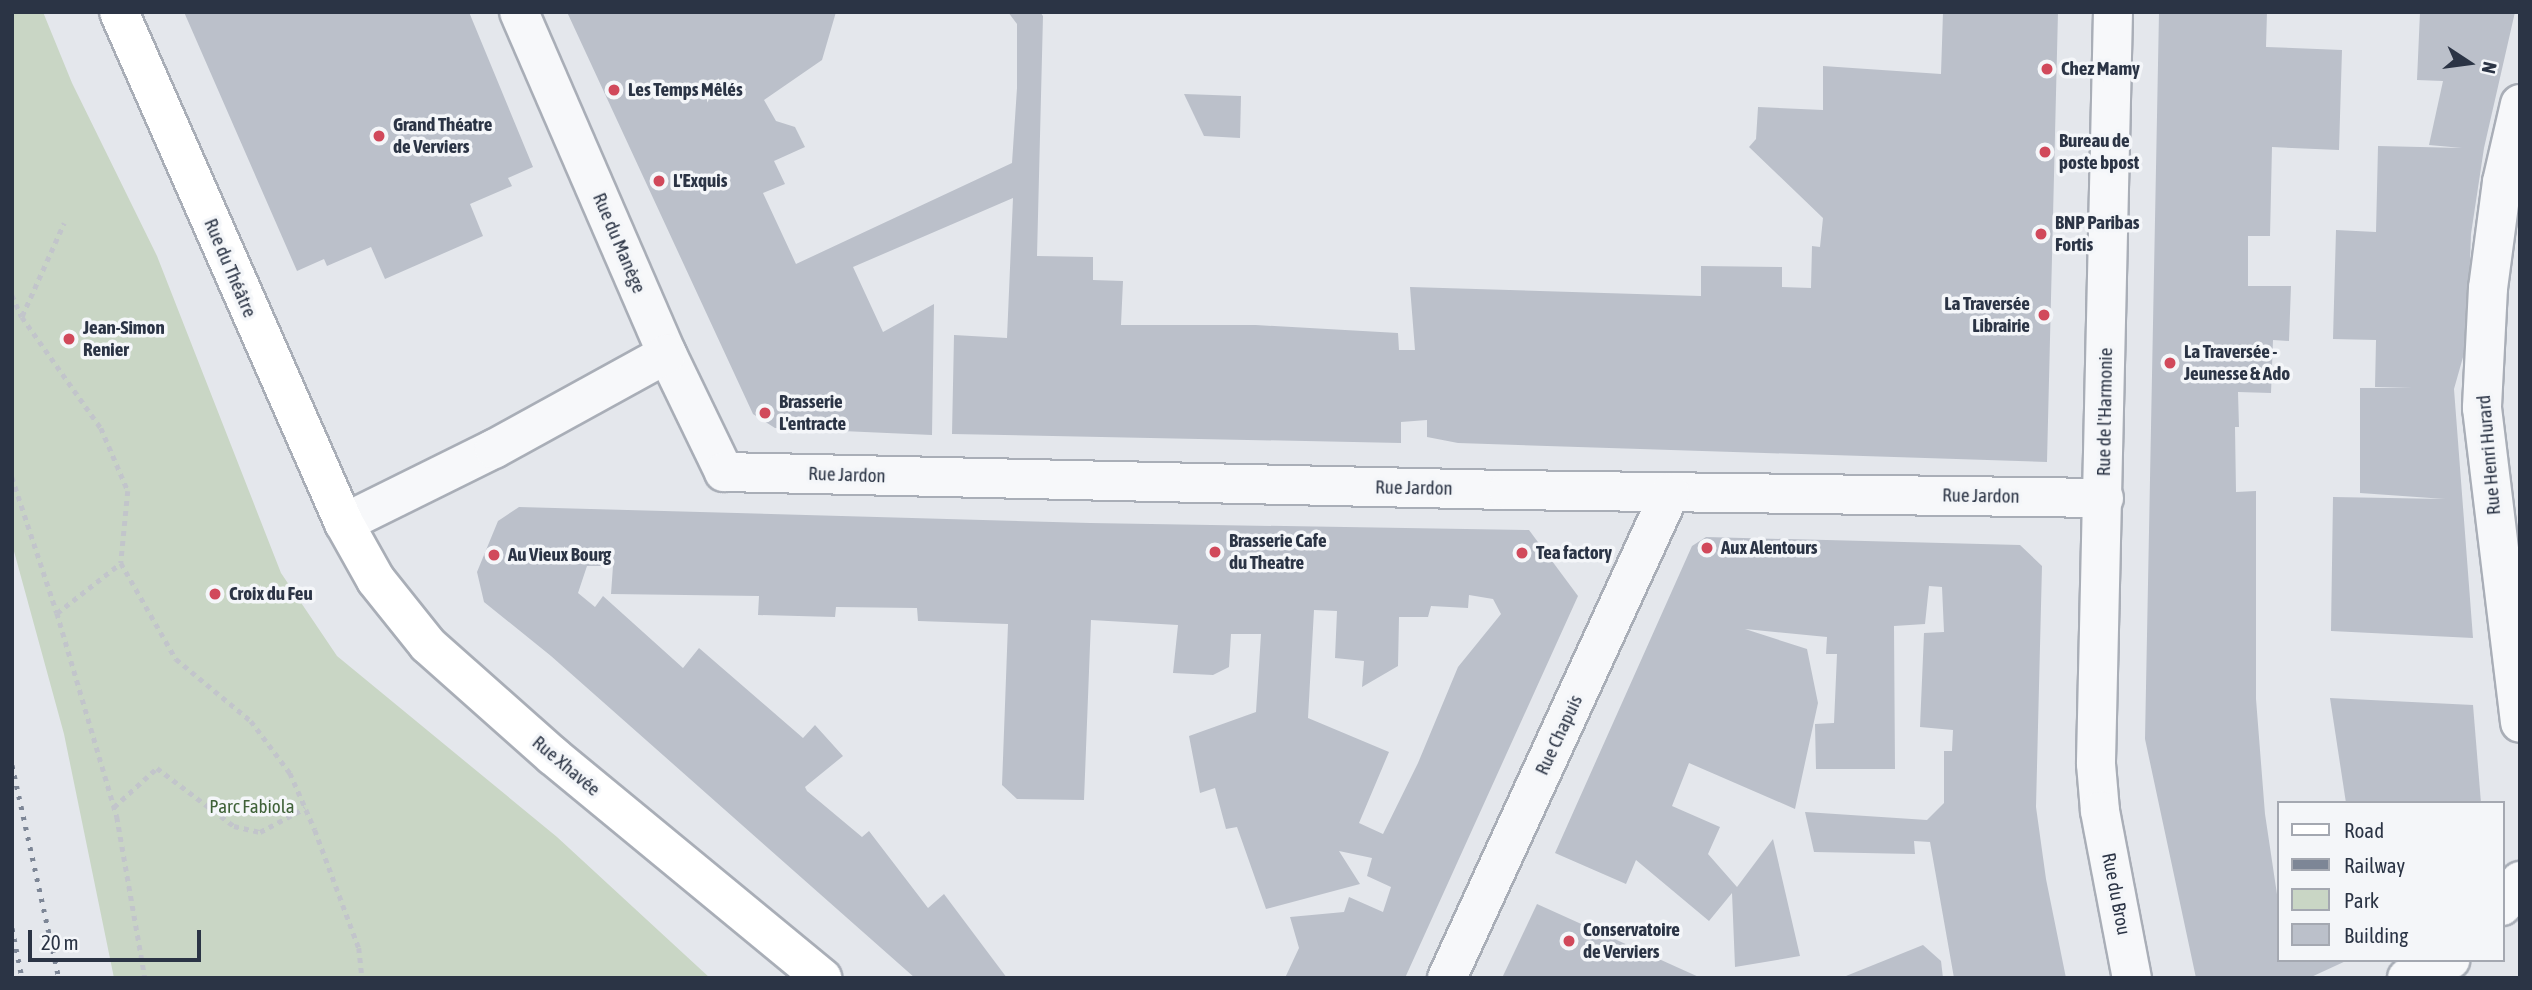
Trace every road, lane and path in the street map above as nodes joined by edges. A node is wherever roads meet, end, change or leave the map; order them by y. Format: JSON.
{"nodes":[{"id":1,"x":119,"y":12,"type":"edge"},
{"id":2,"x":519,"y":12,"type":"edge"},
{"id":3,"x":2113,"y":12,"type":"edge"},
{"id":4,"x":2520,"y":104,"type":"edge"},
{"id":5,"x":64,"y":223,"type":"dead end"},
{"id":6,"x":12,"y":295,"type":"edge"},
{"id":7,"x":22,"y":317,"type":"junction"},
{"id":8,"x":667,"y":354,"type":"junction"},
{"id":9,"x":724,"y":472,"type":"joint"},
{"id":10,"x":12,"y":477,"type":"edge"},
{"id":11,"x":1670,"y":493,"type":"junction"},
{"id":12,"x":2104,"y":498,"type":"junction"},
{"id":13,"x":344,"y":523,"type":"junction"},
{"id":14,"x":121,"y":562,"type":"junction"},
{"id":15,"x":57,"y":613,"type":"junction"},
{"id":16,"x":2520,"y":723,"type":"edge"},
{"id":17,"x":114,"y":808,"type":"junction"},
{"id":18,"x":306,"y":808,"type":"junction"},
{"id":19,"x":2100,"y":811,"type":"joint"},
{"id":20,"x":2520,"y":881,"type":"edge"},
{"id":21,"x":2504,"y":903,"type":"edge"},
{"id":22,"x":2445,"y":962,"type":"edge"},
{"id":23,"x":145,"y":978,"type":"edge"},
{"id":24,"x":362,"y":978,"type":"edge"},
{"id":25,"x":822,"y":978,"type":"edge"},
{"id":26,"x":1447,"y":978,"type":"edge"},
{"id":27,"x":2132,"y":978,"type":"edge"},
{"id":28,"x":2407,"y":978,"type":"edge"}],
"edges":[{"from":1,"to":13,"type":"street","name":"Rue du Théâtre"},
{"from":2,"to":8,"type":"street","name":"Rue du Manège"},
{"from":3,"to":12,"type":"street","name":"Rue de l'Harmonie"},
{"from":4,"to":16,"type":"street","name":"Rue Henri Hurard"},
{"from":5,"to":7,"type":"path"},
{"from":6,"to":7,"type":"path"},
{"from":7,"to":14,"type":"path"},
{"from":8,"to":9,"type":"street","name":"Rue du Manège"},
{"from":8,"to":13,"type":"street"},
{"from":9,"to":11,"type":"street","name":"Rue Jardon"},
{"from":10,"to":15,"type":"path"},
{"from":11,"to":12,"type":"street","name":"Rue Jardon"},
{"from":11,"to":26,"type":"street","name":"Rue Chapuis"},
{"from":12,"to":19,"type":"street","name":"Rue de l'Harmonie"},
{"from":13,"to":25,"type":"street","name":"Rue Xhavée"},
{"from":14,"to":15,"type":"path"},
{"from":14,"to":18,"type":"path"},
{"from":15,"to":17,"type":"path"},
{"from":17,"to":18,"type":"path"},
{"from":17,"to":23,"type":"path"},
{"from":18,"to":24,"type":"path"},
{"from":19,"to":27,"type":"street","name":"Rue du Brou"},
{"from":20,"to":21,"type":"street"},
{"from":22,"to":28,"type":"street"}]}
